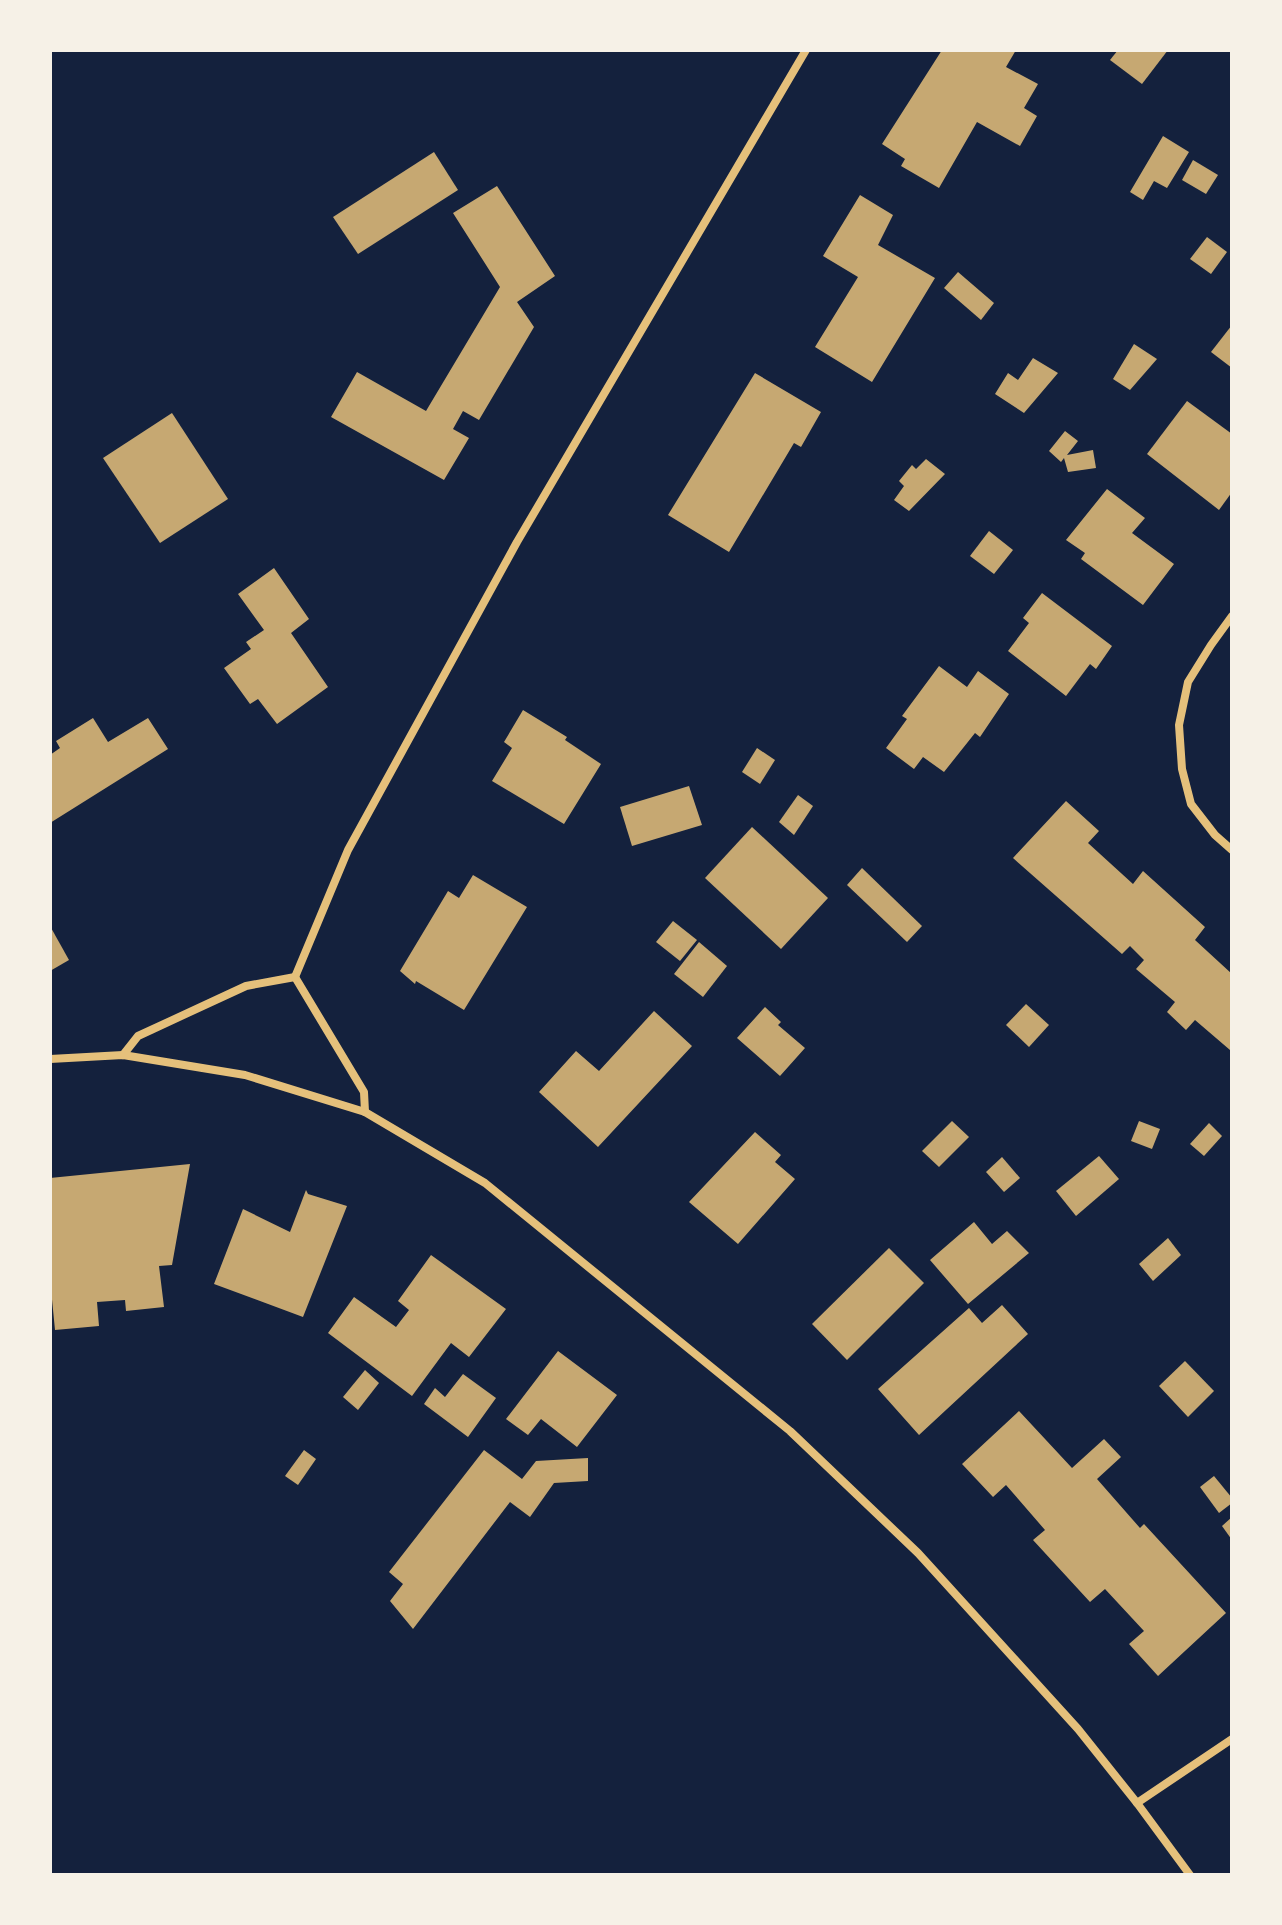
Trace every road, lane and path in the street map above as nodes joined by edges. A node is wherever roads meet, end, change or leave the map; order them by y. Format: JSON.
{"nodes":[{"id":1,"x":806,"y":50,"type":"edge"},
{"id":2,"x":1232,"y":616,"type":"edge"},
{"id":3,"x":1232,"y":850,"type":"edge"},
{"id":4,"x":295,"y":977,"type":"junction"},
{"id":5,"x":123,"y":1055,"type":"junction"},
{"id":6,"x":50,"y":1059,"type":"edge"},
{"id":7,"x":365,"y":1112,"type":"junction"},
{"id":8,"x":1232,"y":1739,"type":"edge"},
{"id":9,"x":1137,"y":1803,"type":"junction"},
{"id":10,"x":1190,"y":1875,"type":"edge"}],
"edges":[{"from":1,"to":4,"type":"street"},
{"from":2,"to":3,"type":"street"},
{"from":4,"to":5,"type":"street"},
{"from":4,"to":7,"type":"street"},
{"from":5,"to":6,"type":"street"},
{"from":5,"to":7,"type":"street"},
{"from":7,"to":9,"type":"street"},
{"from":8,"to":9,"type":"street"},
{"from":9,"to":10,"type":"street"}]}
